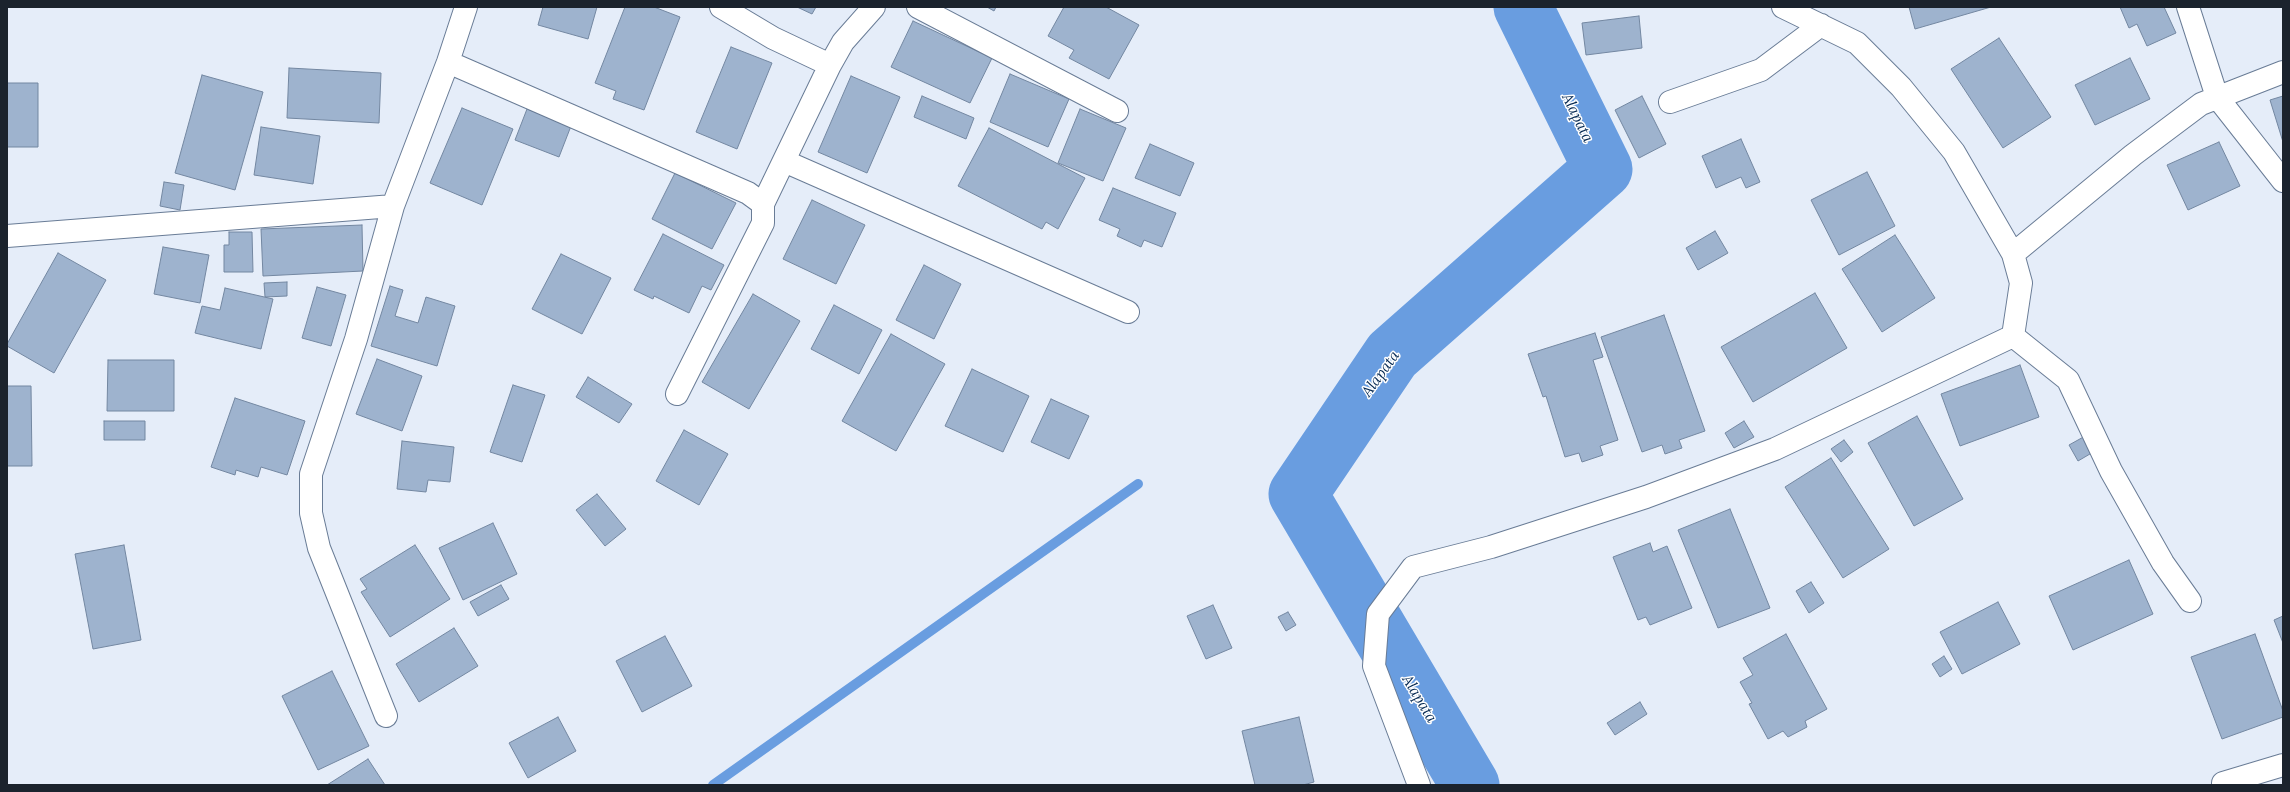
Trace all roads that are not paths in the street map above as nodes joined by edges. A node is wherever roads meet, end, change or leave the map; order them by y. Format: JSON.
{"nodes":[{"id":1,"x":466,"y":7,"type":"edge"},
{"id":2,"x":721,"y":7,"type":"edge"},
{"id":3,"x":874,"y":7,"type":"edge"},
{"id":4,"x":918,"y":7,"type":"edge"},
{"id":5,"x":1783,"y":7,"type":"edge"},
{"id":6,"x":2188,"y":7,"type":"edge"},
{"id":7,"x":1821,"y":25,"type":"junction"},
{"id":8,"x":448,"y":62,"type":"junction"},
{"id":9,"x":830,"y":65,"type":"junction"},
{"id":10,"x":2283,"y":72,"type":"edge"},
{"id":11,"x":2217,"y":97,"type":"junction"},
{"id":12,"x":1670,"y":102,"type":"dead end"},
{"id":13,"x":1117,"y":111,"type":"dead end"},
{"id":14,"x":784,"y":161,"type":"junction"},
{"id":15,"x":2283,"y":181,"type":"edge"},
{"id":16,"x":763,"y":204,"type":"junction"},
{"id":17,"x":393,"y":206,"type":"junction"},
{"id":18,"x":7,"y":236,"type":"edge"},
{"id":19,"x":2012,"y":254,"type":"junction"},
{"id":20,"x":1128,"y":312,"type":"dead end"},
{"id":21,"x":2013,"y":336,"type":"junction"},
{"id":22,"x":677,"y":394,"type":"dead end"},
{"id":23,"x":2190,"y":601,"type":"dead end"},
{"id":24,"x":386,"y":716,"type":"dead end"},
{"id":25,"x":2283,"y":766,"type":"edge"},
{"id":26,"x":2223,"y":783,"type":"dead end"},
{"id":27,"x":1420,"y":785,"type":"edge"}],
"edges":[{"from":1,"to":8,"type":"street"},
{"from":2,"to":9,"type":"street"},
{"from":3,"to":9,"type":"street"},
{"from":4,"to":13,"type":"street"},
{"from":5,"to":7,"type":"street"},
{"from":6,"to":11,"type":"street"},
{"from":7,"to":12,"type":"street"},
{"from":7,"to":19,"type":"street"},
{"from":8,"to":16,"type":"street"},
{"from":8,"to":17,"type":"street"},
{"from":9,"to":14,"type":"street"},
{"from":10,"to":11,"type":"street"},
{"from":11,"to":15,"type":"street"},
{"from":11,"to":19,"type":"street"},
{"from":14,"to":16,"type":"street"},
{"from":14,"to":20,"type":"street"},
{"from":16,"to":22,"type":"street"},
{"from":17,"to":18,"type":"street"},
{"from":17,"to":24,"type":"street"},
{"from":19,"to":21,"type":"street"},
{"from":21,"to":23,"type":"street"},
{"from":21,"to":27,"type":"street"},
{"from":25,"to":26,"type":"street"}]}
